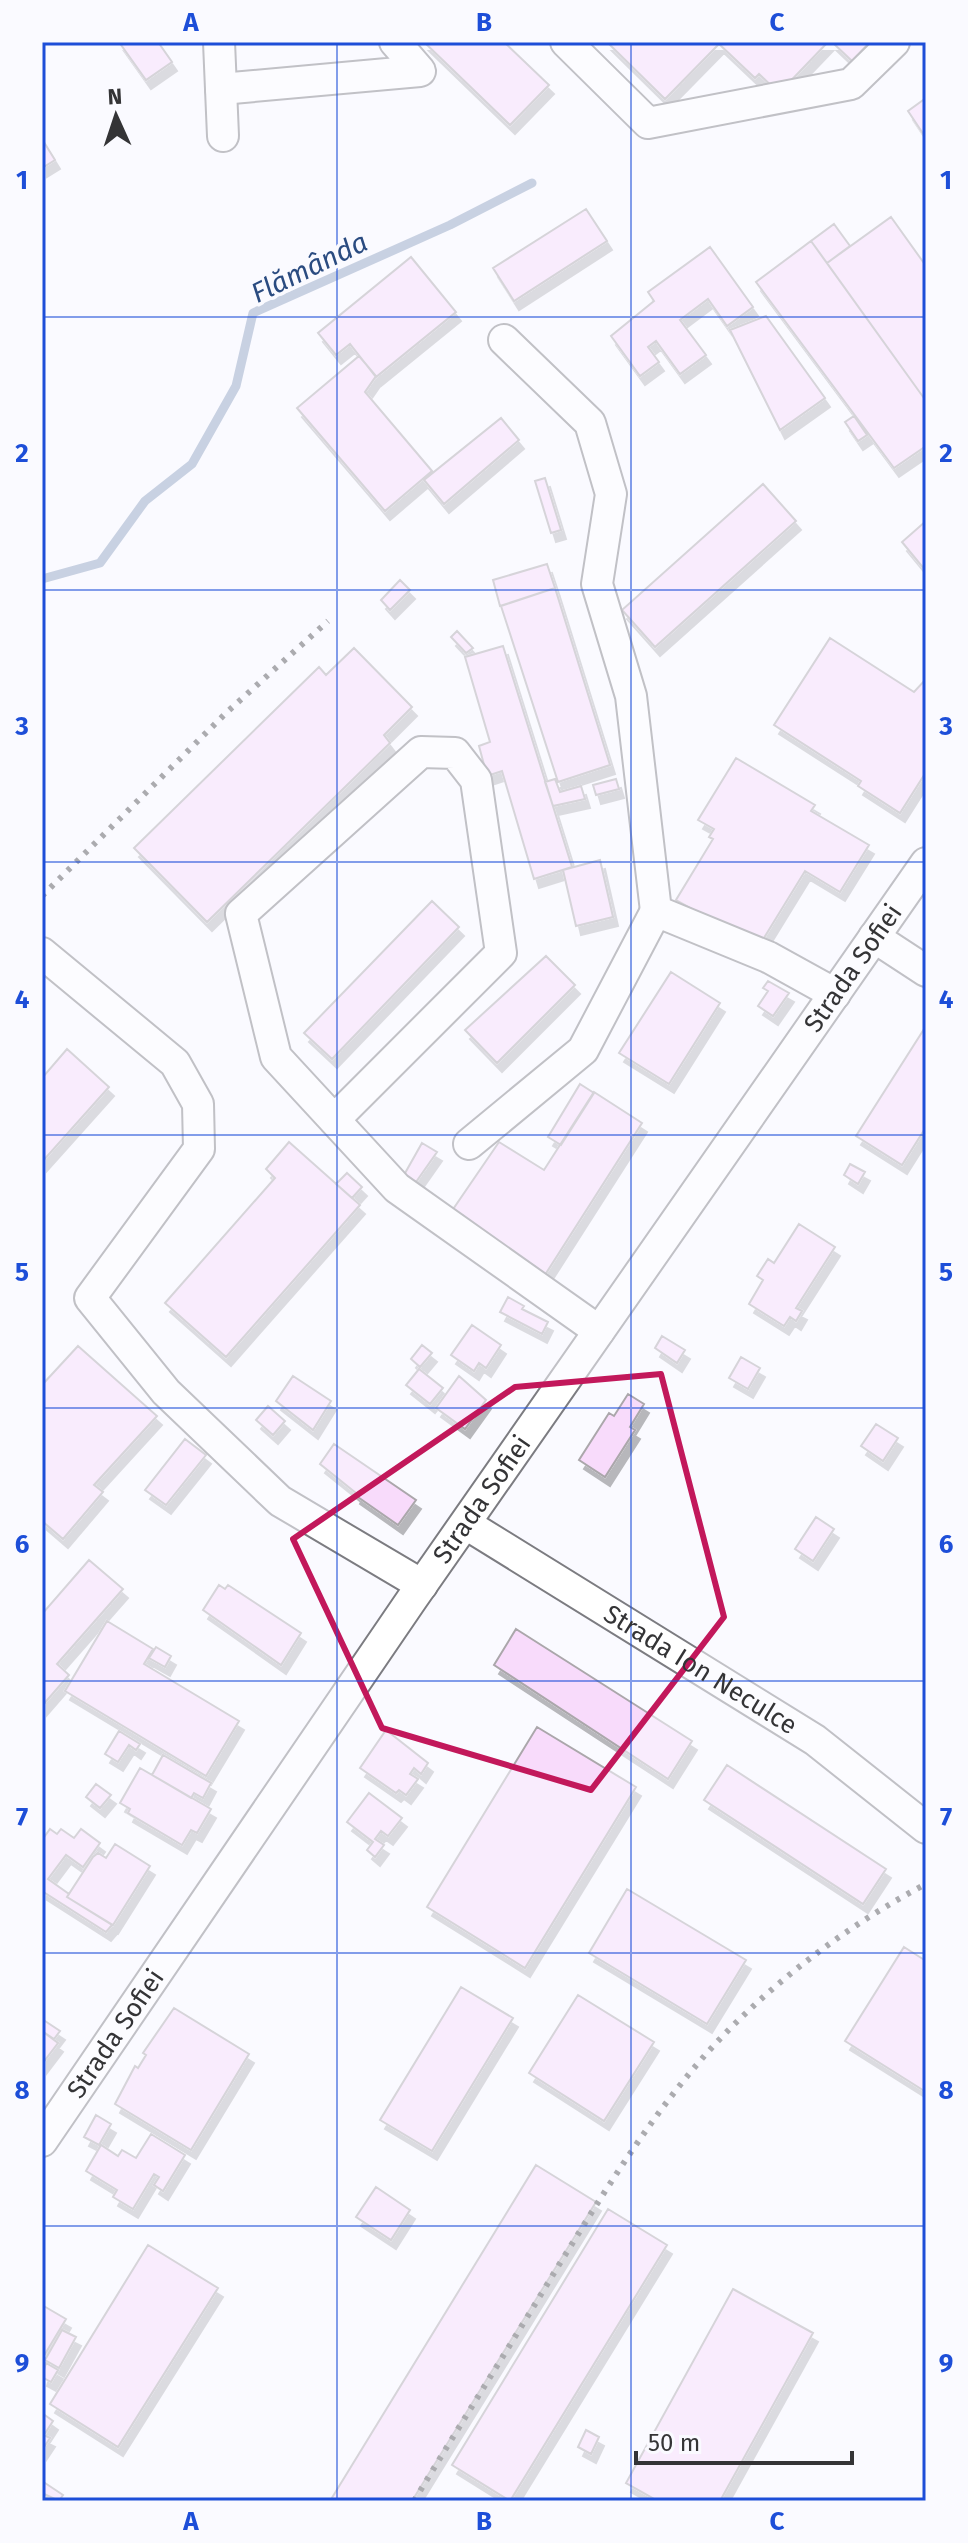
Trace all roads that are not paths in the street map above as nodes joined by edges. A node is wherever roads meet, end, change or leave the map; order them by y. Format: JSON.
{"nodes":[{"id":1,"x":219,"y":42,"type":"edge"},
{"id":2,"x":395,"y":42,"type":"edge"},
{"id":3,"x":566,"y":42,"type":"edge"},
{"id":4,"x":894,"y":42,"type":"edge"},
{"id":5,"x":221,"y":89,"type":"junction"},
{"id":6,"x":223,"y":136,"type":"dead end"},
{"id":7,"x":504,"y":340,"type":"dead end"},
{"id":8,"x":926,"y":863,"type":"edge"},
{"id":9,"x":656,"y":911,"type":"junction"},
{"id":10,"x":874,"y":937,"type":"junction"},
{"id":11,"x":42,"y":953,"type":"edge"},
{"id":12,"x":926,"y":971,"type":"edge"},
{"id":13,"x":835,"y":994,"type":"junction"},
{"id":14,"x":334,"y":1120,"type":"junction"},
{"id":15,"x":469,"y":1144,"type":"dead end"},
{"id":16,"x":599,"y":1331,"type":"junction"},
{"id":17,"x":466,"y":1524,"type":"junction"},
{"id":18,"x":422,"y":1585,"type":"junction"},
{"id":19,"x":926,"y":1828,"type":"edge"},
{"id":20,"x":42,"y":2141,"type":"edge"}],
"edges":[{"from":1,"to":5,"type":"street"},
{"from":2,"to":5,"type":"street"},
{"from":3,"to":4,"type":"street"},
{"from":5,"to":6,"type":"street"},
{"from":7,"to":9,"type":"street"},
{"from":8,"to":10,"type":"street","name":"Strada Sofiei"},
{"from":9,"to":13,"type":"street"},
{"from":9,"to":15,"type":"street"},
{"from":10,"to":12,"type":"street"},
{"from":10,"to":13,"type":"street","name":"Strada Sofiei"},
{"from":11,"to":18,"type":"street"},
{"from":13,"to":16,"type":"street","name":"Strada Sofiei"},
{"from":14,"to":14,"type":"street"},
{"from":14,"to":16,"type":"street"},
{"from":16,"to":17,"type":"street","name":"Strada Sofiei"},
{"from":17,"to":18,"type":"street","name":"Strada Sofiei"},
{"from":17,"to":19,"type":"street","name":"Strada Ion Neculce"},
{"from":18,"to":20,"type":"street","name":"Strada Sofiei"}]}
